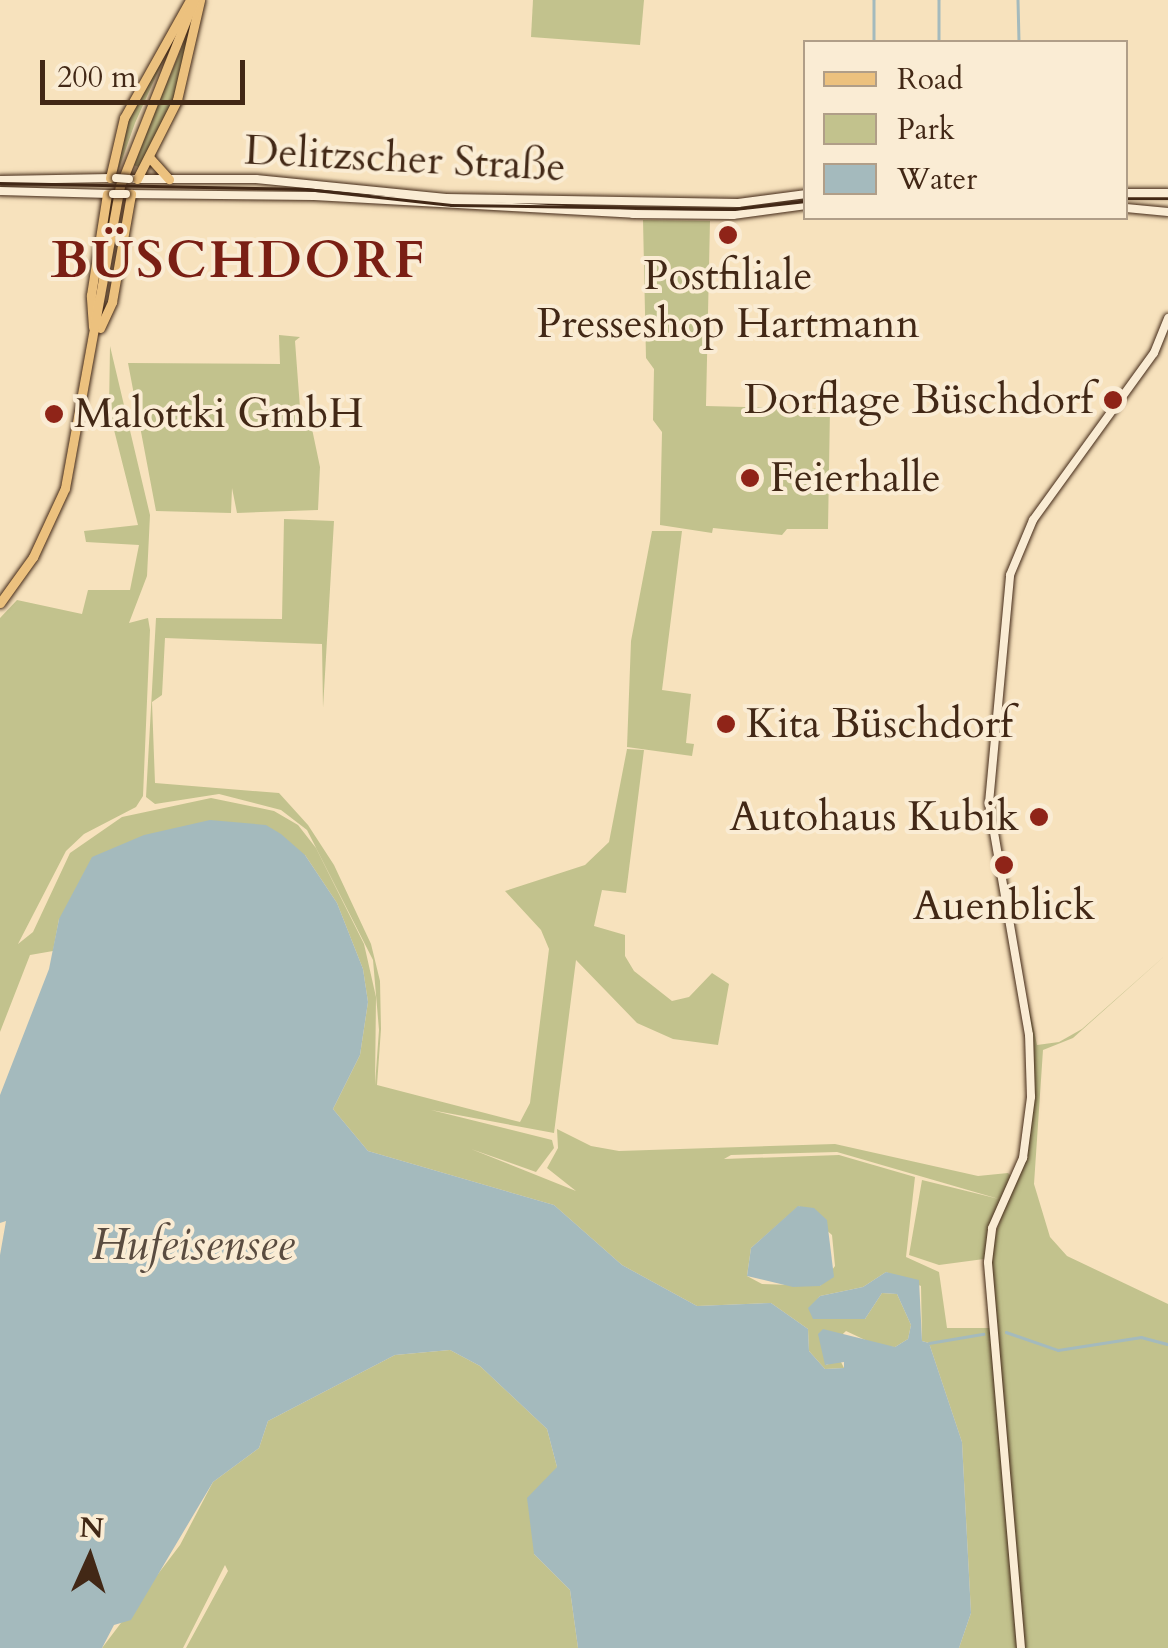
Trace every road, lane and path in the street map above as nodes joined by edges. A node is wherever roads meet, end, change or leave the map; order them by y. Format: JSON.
{"nodes":[{"id":1,"x":195,"y":0,"type":"edge"},
{"id":2,"x":149,"y":157,"type":"junction"},
{"id":3,"x":113,"y":178,"type":"junction"},
{"id":4,"x":133,"y":178,"type":"junction"},
{"id":5,"x":170,"y":179,"type":"junction"},
{"id":6,"x":0,"y":180,"type":"edge"},
{"id":7,"x":0,"y":192,"type":"edge"},
{"id":8,"x":1168,"y":193,"type":"edge"},
{"id":9,"x":110,"y":194,"type":"junction"},
{"id":10,"x":128,"y":194,"type":"junction"},
{"id":11,"x":803,"y":194,"type":"edge"},
{"id":12,"x":1128,"y":194,"type":"edge"},
{"id":13,"x":803,"y":204,"type":"edge"},
{"id":14,"x":1168,"y":204,"type":"edge"},
{"id":15,"x":1128,"y":206,"type":"edge"},
{"id":16,"x":1128,"y":206,"type":"edge"},
{"id":17,"x":1168,"y":212,"type":"edge"},
{"id":18,"x":1168,"y":318,"type":"edge"},
{"id":19,"x":94,"y":340,"type":"junction"},
{"id":20,"x":0,"y":603,"type":"edge"},
{"id":21,"x":1021,"y":1648,"type":"edge"}],
"edges":[{"from":1,"to":2,"type":"main road"},
{"from":1,"to":3,"type":"main road"},
{"from":1,"to":19,"type":"main road"},
{"from":2,"to":4,"type":"main road"},
{"from":2,"to":5,"type":"main road"},
{"from":3,"to":4,"type":"main road","name":"Delitzscher Straße","bridge":true},
{"from":3,"to":6,"type":"main road","name":"Delitzscher Straße"},
{"from":3,"to":9,"type":"main road"},
{"from":4,"to":5,"type":"main road","name":"Delitzscher Straße"},
{"from":4,"to":10,"type":"main road"},
{"from":5,"to":11,"type":"main road","name":"Delitzscher Straße"},
{"from":7,"to":9,"type":"main road","name":"Delitzscher Straße"},
{"from":8,"to":12,"type":"main road"},
{"from":9,"to":10,"type":"main road","name":"Delitzscher Straße","bridge":true},
{"from":9,"to":19,"type":"main road"},
{"from":10,"to":13,"type":"main road","name":"Delitzscher Straße"},
{"from":10,"to":19,"type":"main road"},
{"from":14,"to":15,"type":"main road"},
{"from":16,"to":17,"type":"main road"},
{"from":18,"to":21,"type":"main road"},
{"from":19,"to":20,"type":"main road"}]}
